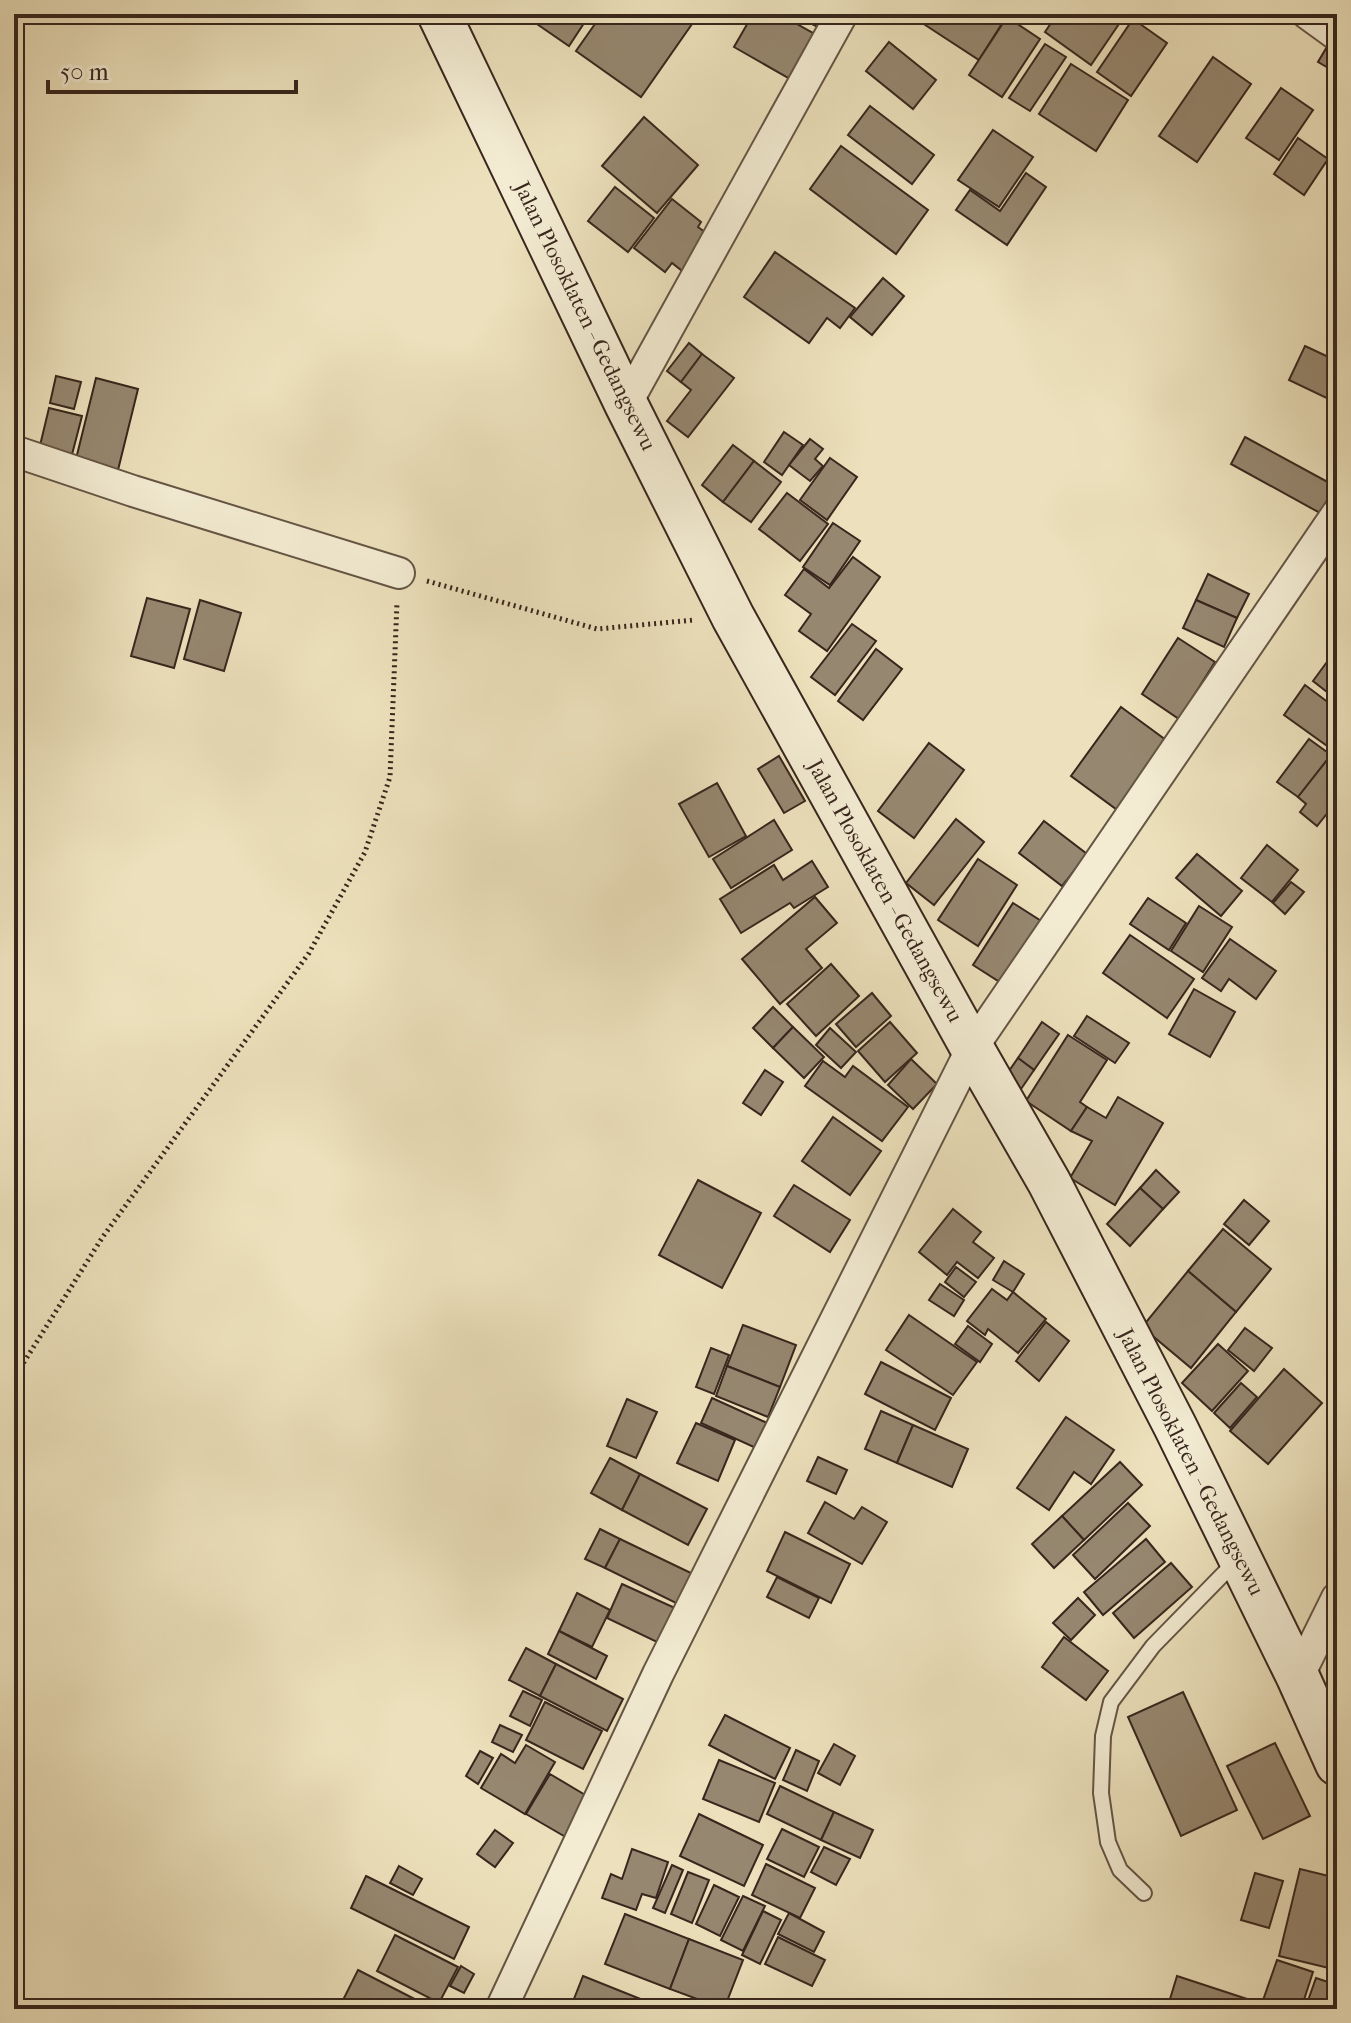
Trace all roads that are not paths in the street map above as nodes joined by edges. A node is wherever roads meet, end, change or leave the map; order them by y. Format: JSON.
{"nodes":[{"id":1,"x":439,"y":14,"type":"edge"},
{"id":2,"x":842,"y":14,"type":"edge"},
{"id":3,"x":1308,"y":14,"type":"edge"},
{"id":4,"x":1337,"y":35,"type":"edge"},
{"id":5,"x":626,"y":404,"type":"junction"},
{"id":6,"x":14,"y":451,"type":"edge"},
{"id":7,"x":1337,"y":514,"type":"edge"},
{"id":8,"x":399,"y":573,"type":"road end"},
{"id":9,"x":972,"y":1048,"type":"junction"},
{"id":10,"x":1240,"y":1557,"type":"junction"},
{"id":11,"x":1337,"y":1598,"type":"edge"},
{"id":12,"x":1298,"y":1677,"type":"junction"},
{"id":13,"x":1337,"y":1764,"type":"edge"},
{"id":14,"x":1144,"y":1893,"type":"dead end"},
{"id":15,"x":501,"y":2009,"type":"edge"}],
"edges":[{"from":1,"to":5,"type":"main road","name":"Jalan Plosoklaten - Gedangsewu"},
{"from":2,"to":5,"type":"street"},
{"from":3,"to":4,"type":"street"},
{"from":5,"to":9,"type":"main road","name":"Jalan Plosoklaten - Gedangsewu"},
{"from":6,"to":8,"type":"street"},
{"from":7,"to":9,"type":"street"},
{"from":9,"to":10,"type":"main road","name":"Jalan Plosoklaten - Gedangsewu"},
{"from":9,"to":15,"type":"street"},
{"from":10,"to":12,"type":"main road","name":"Jalan Plosoklaten - Gedangsewu"},
{"from":10,"to":14,"type":"lane"},
{"from":11,"to":12,"type":"street"},
{"from":12,"to":13,"type":"main road","name":"Jalan Plosoklaten - Gedangsewu"}]}
